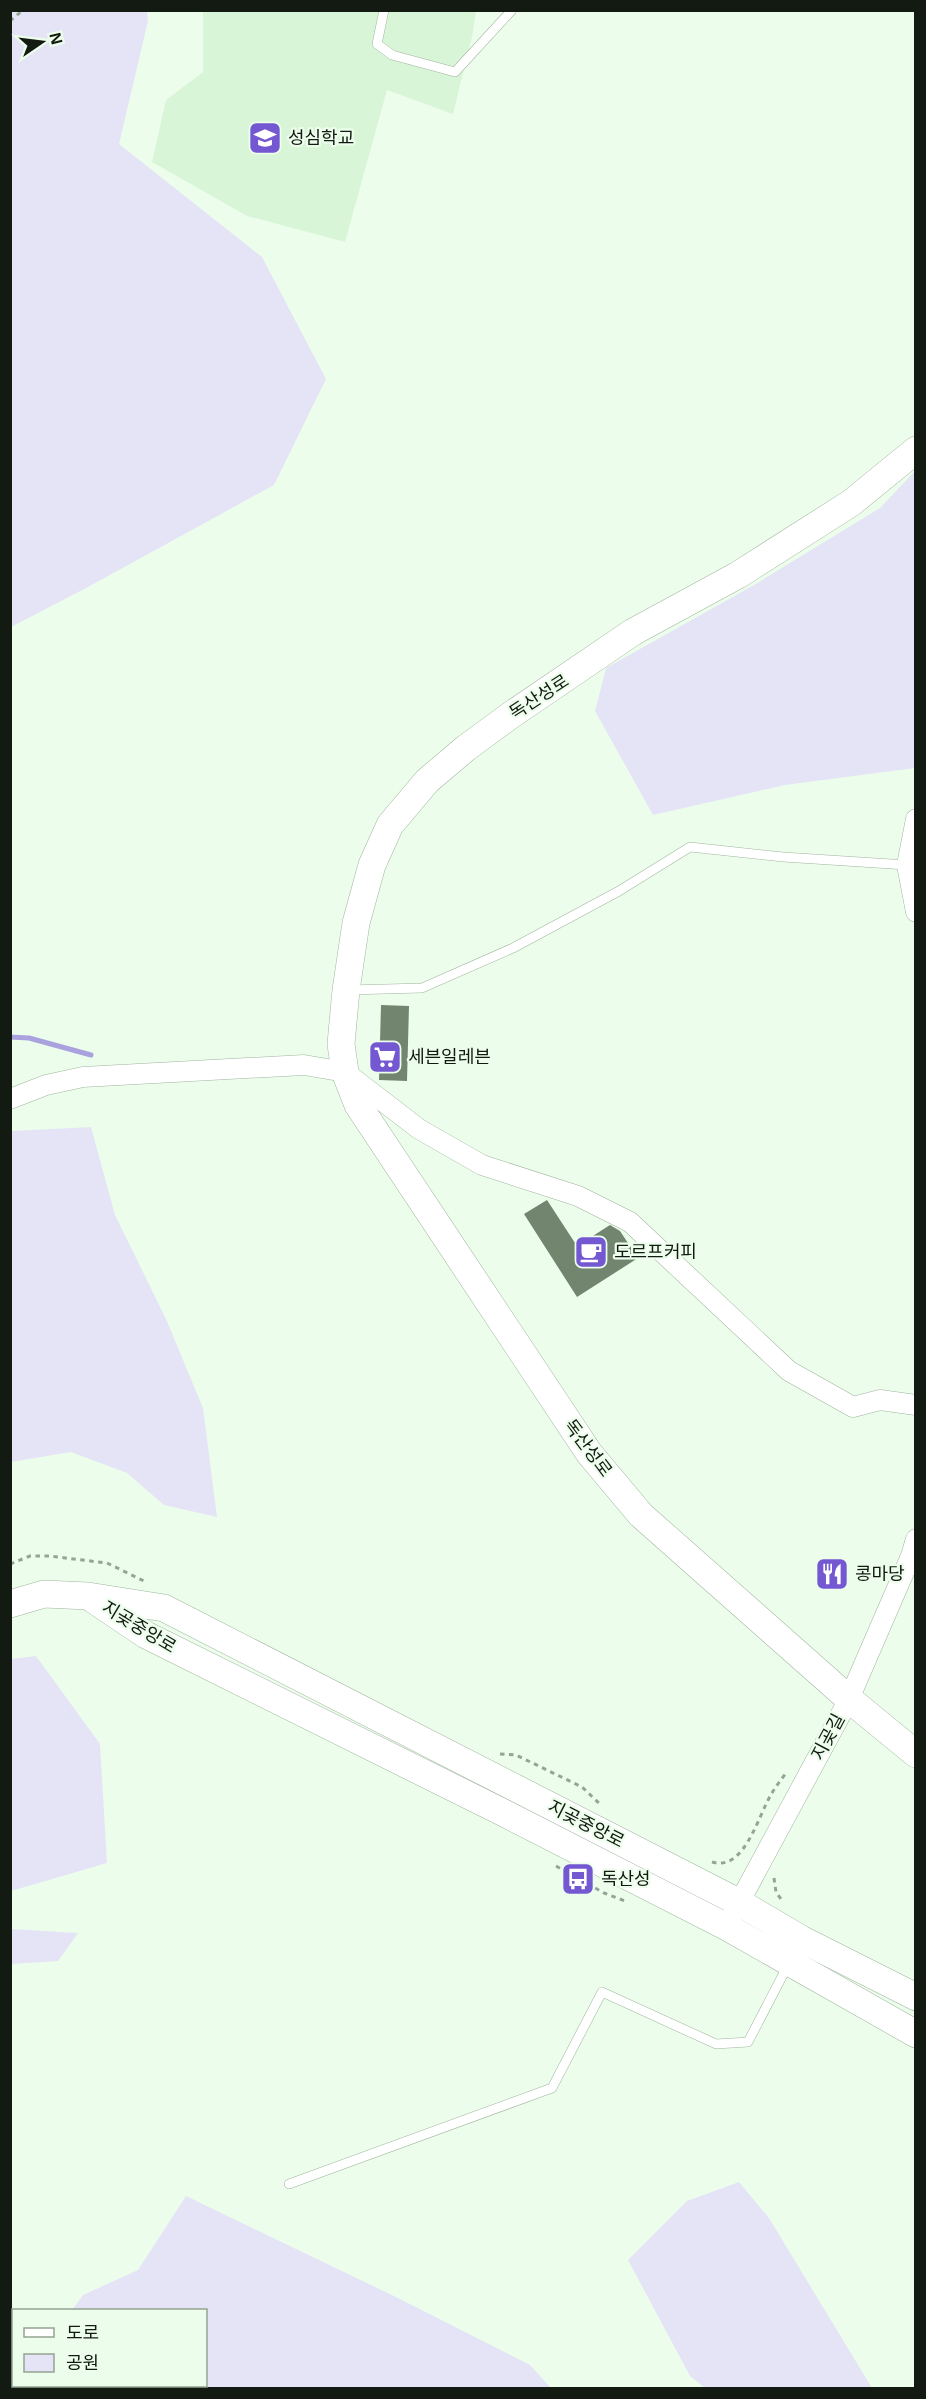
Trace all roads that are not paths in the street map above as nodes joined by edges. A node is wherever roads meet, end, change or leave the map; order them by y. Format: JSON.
{"nodes":[{"id":1,"x":384,"y":10,"type":"edge"},
{"id":2,"x":512,"y":10,"type":"edge"},
{"id":3,"x":915,"y":450,"type":"edge"},
{"id":4,"x":915,"y":819,"type":"edge"},
{"id":5,"x":907,"y":865,"type":"junction"},
{"id":6,"x":915,"y":912,"type":"edge"},
{"id":7,"x":346,"y":990,"type":"junction"},
{"id":8,"x":345,"y":1072,"type":"junction"},
{"id":9,"x":10,"y":1099,"type":"edge"},
{"id":10,"x":915,"y":1405,"type":"edge"},
{"id":11,"x":915,"y":1539,"type":"edge"},
{"id":12,"x":88,"y":1596,"type":"junction"},
{"id":13,"x":10,"y":1604,"type":"edge"},
{"id":14,"x":849,"y":1699,"type":"junction"},
{"id":15,"x":915,"y":1754,"type":"edge"},
{"id":16,"x":740,"y":1902,"type":"junction"},
{"id":17,"x":727,"y":1927,"type":"junction"},
{"id":18,"x":795,"y":1951,"type":"junction"},
{"id":19,"x":915,"y":1997,"type":"edge"},
{"id":20,"x":915,"y":2034,"type":"edge"},
{"id":21,"x":289,"y":2184,"type":"dead end"}],
"edges":[{"from":1,"to":2,"type":"lane"},
{"from":3,"to":7,"type":"street","name":"독산성로"},
{"from":4,"to":5,"type":"street"},
{"from":5,"to":6,"type":"street"},
{"from":5,"to":7,"type":"lane"},
{"from":7,"to":8,"type":"street","name":"독산성로"},
{"from":8,"to":9,"type":"street"},
{"from":8,"to":10,"type":"street"},
{"from":8,"to":14,"type":"street","name":"독산성로"},
{"from":11,"to":14,"type":"street","name":"지곶길"},
{"from":12,"to":13,"type":"street"},
{"from":12,"to":16,"type":"street","name":"지곶중앙로"},
{"from":12,"to":17,"type":"street","name":"지곶중앙로"},
{"from":14,"to":15,"type":"street","name":"독산성로"},
{"from":14,"to":16,"type":"street","name":"지곶길"},
{"from":16,"to":17,"type":"street","name":"지곶길"},
{"from":16,"to":18,"type":"street","name":"지곶중앙로"},
{"from":17,"to":18,"type":"street","name":"지곶중앙로"},
{"from":18,"to":19,"type":"street","name":"지곶중앙로"},
{"from":18,"to":20,"type":"street","name":"지곶중앙로"},
{"from":18,"to":21,"type":"lane"}]}
